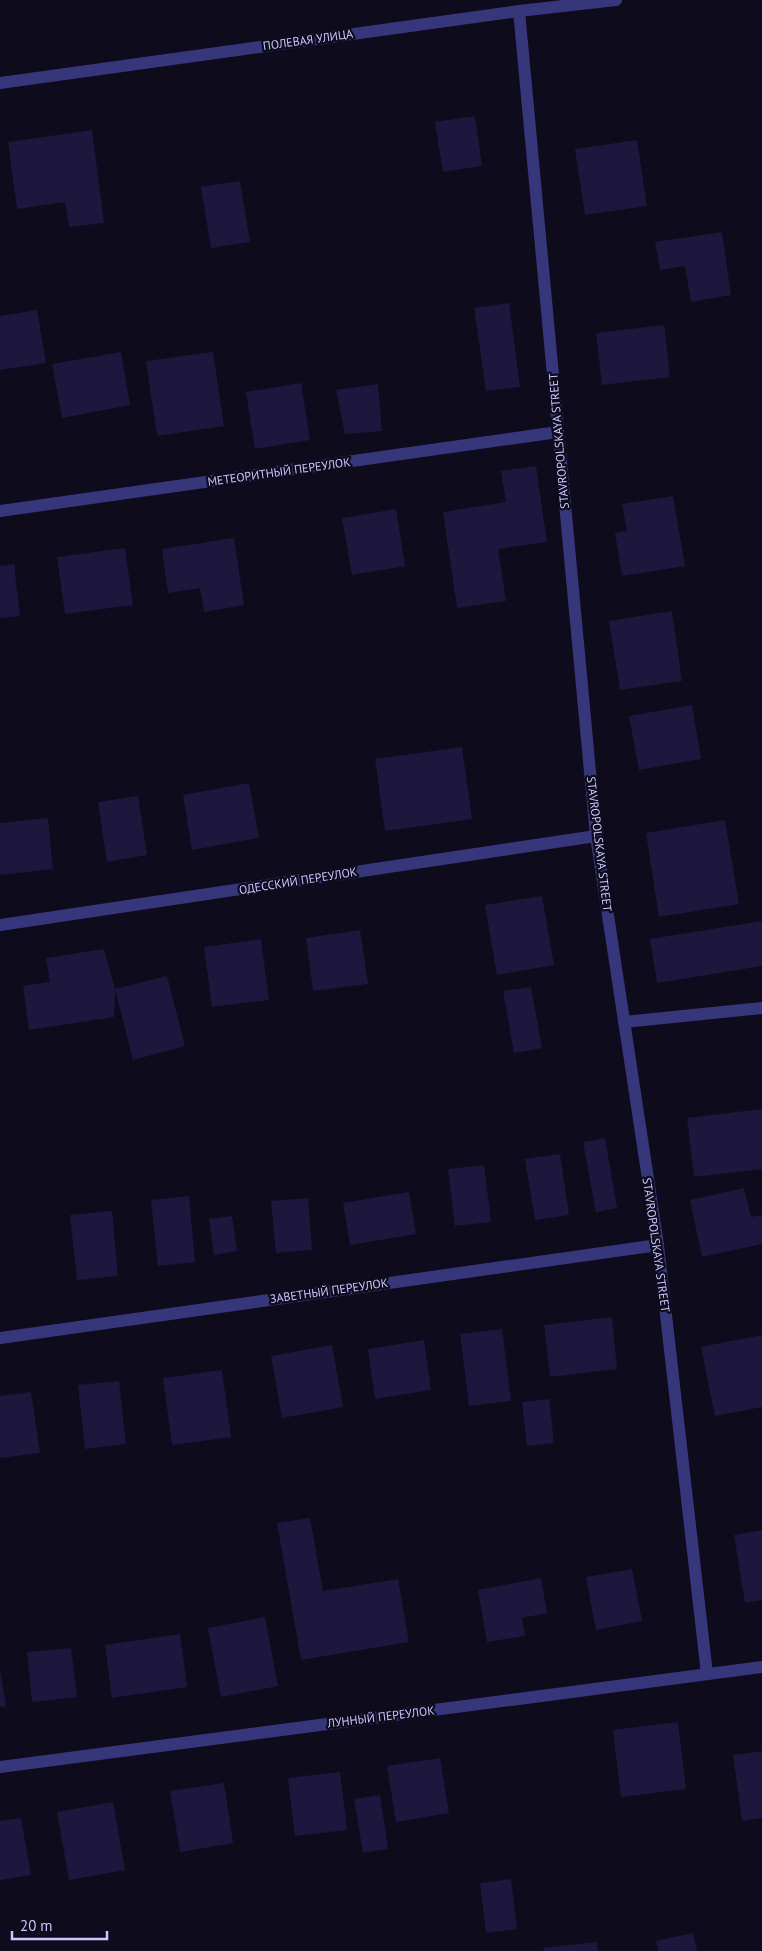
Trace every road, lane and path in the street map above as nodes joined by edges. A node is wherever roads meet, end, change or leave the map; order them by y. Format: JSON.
{"nodes":[{"id":1,"x":616,"y":0,"type":"edge"},
{"id":2,"x":519,"y":11,"type":"junction"},
{"id":3,"x":0,"y":83,"type":"edge"},
{"id":4,"x":558,"y":432,"type":"junction"},
{"id":5,"x":0,"y":511,"type":"edge"},
{"id":6,"x":596,"y":836,"type":"junction"},
{"id":7,"x":0,"y":925,"type":"edge"},
{"id":8,"x":762,"y":1008,"type":"edge"},
{"id":9,"x":624,"y":1022,"type":"junction"},
{"id":10,"x":658,"y":1245,"type":"junction"},
{"id":11,"x":0,"y":1338,"type":"edge"},
{"id":12,"x":762,"y":1667,"type":"edge"},
{"id":13,"x":707,"y":1674,"type":"junction"},
{"id":14,"x":0,"y":1767,"type":"edge"}],
"edges":[{"from":1,"to":2,"type":"street","name":"ПОЛЕВАЯ УЛИЦА"},
{"from":2,"to":3,"type":"street","name":"ПОЛЕВАЯ УЛИЦА"},
{"from":2,"to":4,"type":"street","name":"STAVROPOLSKAYA STREET"},
{"from":4,"to":5,"type":"street","name":"МЕТЕОРИТНЫЙ ПЕРЕУЛОК"},
{"from":4,"to":6,"type":"street","name":"STAVROPOLSKAYA STREET"},
{"from":6,"to":7,"type":"street","name":"ОДЕССКИЙ ПЕРЕУЛОК"},
{"from":6,"to":9,"type":"street","name":"STAVROPOLSKAYA STREET"},
{"from":8,"to":9,"type":"street"},
{"from":9,"to":10,"type":"street","name":"STAVROPOLSKAYA STREET"},
{"from":10,"to":11,"type":"street","name":"ЗАВЕТНЫЙ ПЕРЕУЛОК"},
{"from":10,"to":13,"type":"street","name":"STAVROPOLSKAYA STREET"},
{"from":12,"to":13,"type":"street","name":"ЛУННЫЙ ПЕРЕУЛОК"},
{"from":13,"to":14,"type":"street","name":"ЛУННЫЙ ПЕРЕУЛОК"}]}
